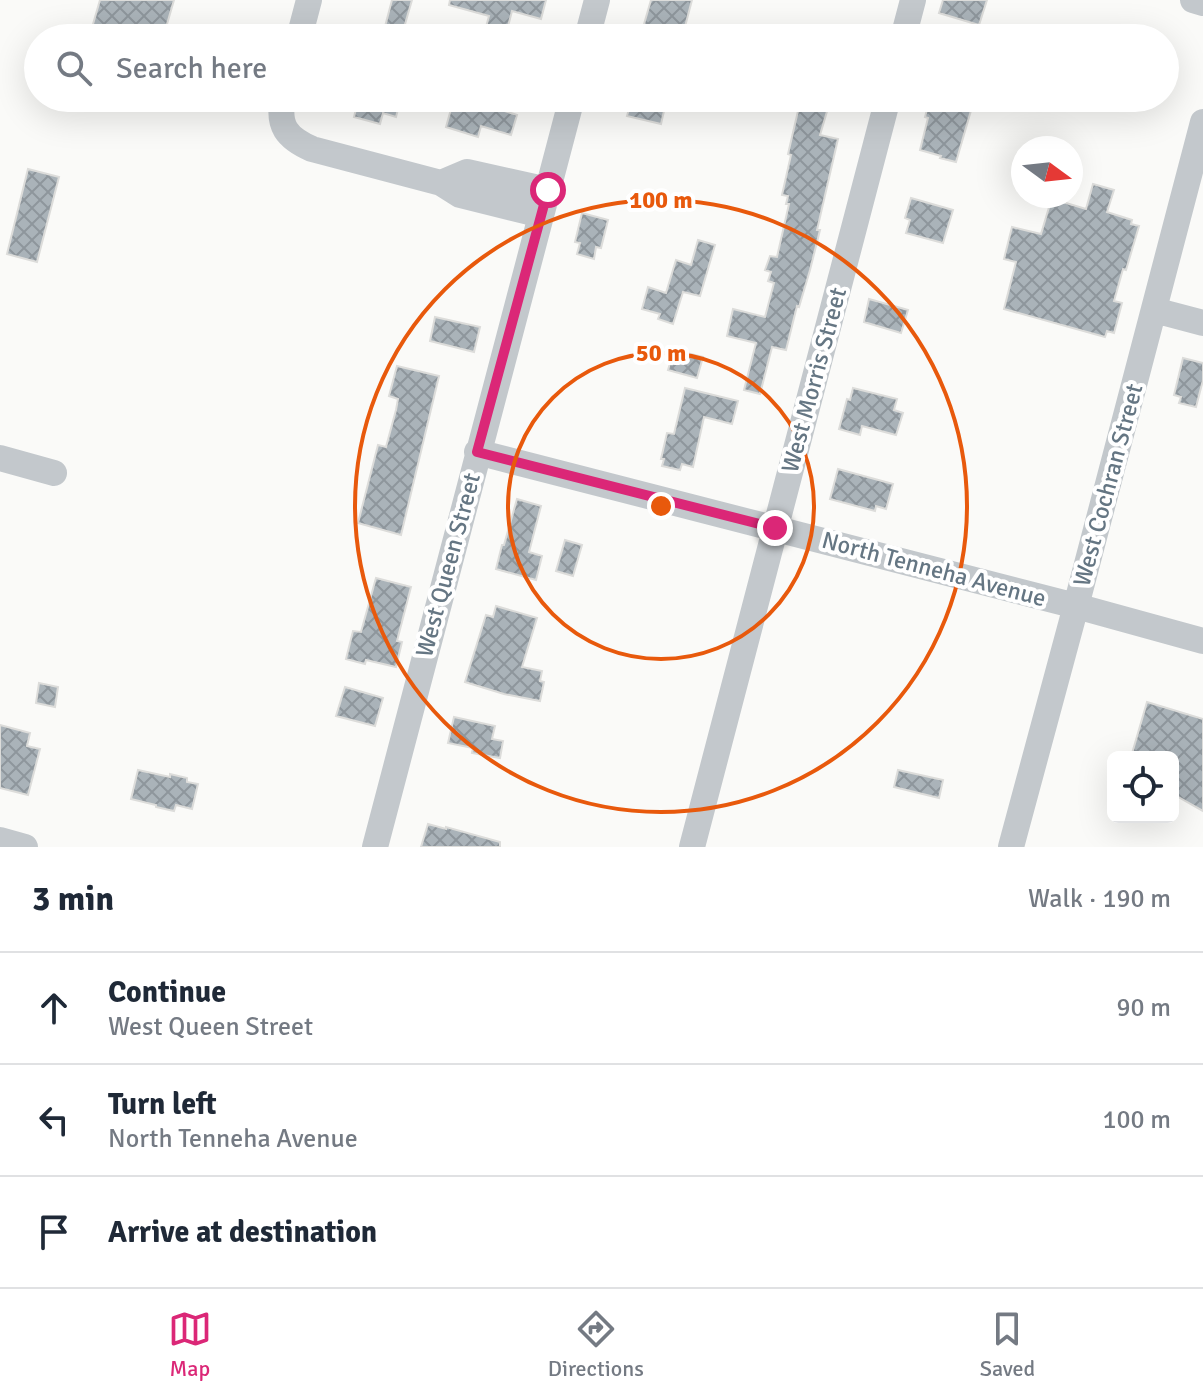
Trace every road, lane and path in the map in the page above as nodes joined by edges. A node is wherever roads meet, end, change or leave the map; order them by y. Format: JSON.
{"nodes":[{"id":1,"x":309,"y":0,"type":"edge"},
{"id":2,"x":597,"y":0,"type":"edge"},
{"id":3,"x":913,"y":0,"type":"edge"},
{"id":4,"x":1193,"y":0,"type":"edge"},
{"id":5,"x":1203,"y":3,"type":"edge"},
{"id":6,"x":303,"y":24,"type":"edge"},
{"id":7,"x":591,"y":24,"type":"edge"},
{"id":8,"x":907,"y":24,"type":"edge"},
{"id":9,"x":282,"y":112,"type":"edge"},
{"id":10,"x":568,"y":112,"type":"edge"},
{"id":11,"x":884,"y":112,"type":"edge"},
{"id":12,"x":1203,"y":122,"type":"edge"},
{"id":13,"x":545,"y":203,"type":"junction"},
{"id":14,"x":1154,"y":310,"type":"junction"},
{"id":15,"x":1203,"y":323,"type":"edge"},
{"id":16,"x":477,"y":452,"type":"junction"},
{"id":17,"x":0,"y":458,"type":"edge"},
{"id":18,"x":54,"y":473,"type":"dead end"},
{"id":19,"x":775,"y":528,"type":"junction"},
{"id":20,"x":1076,"y":606,"type":"junction"},
{"id":21,"x":1203,"y":641,"type":"edge"},
{"id":22,"x":0,"y":840,"type":"edge"},
{"id":23,"x":25,"y":847,"type":"edge"},
{"id":24,"x":375,"y":847,"type":"edge"},
{"id":25,"x":692,"y":847,"type":"edge"},
{"id":26,"x":1011,"y":847,"type":"edge"}],
"edges":[{"from":1,"to":6,"type":"street"},
{"from":2,"to":7,"type":"street"},
{"from":3,"to":8,"type":"street"},
{"from":4,"to":5,"type":"street"},
{"from":9,"to":13,"type":"street"},
{"from":10,"to":13,"type":"street","name":"West Queen Street"},
{"from":11,"to":19,"type":"street","name":"West Morris Street"},
{"from":12,"to":14,"type":"street","name":"West Cochran Street"},
{"from":13,"to":16,"type":"street","name":"West Queen Street"},
{"from":14,"to":15,"type":"street"},
{"from":14,"to":20,"type":"street","name":"West Cochran Street"},
{"from":16,"to":19,"type":"street","name":"North Tenneha Avenue"},
{"from":16,"to":24,"type":"street","name":"West Queen Street"},
{"from":17,"to":18,"type":"street"},
{"from":19,"to":20,"type":"street","name":"North Tenneha Avenue"},
{"from":19,"to":25,"type":"street","name":"West Morris Street"},
{"from":20,"to":21,"type":"street","name":"North Tenneha Avenue"},
{"from":20,"to":26,"type":"street","name":"West Cochran Street"},
{"from":22,"to":23,"type":"street"}]}
